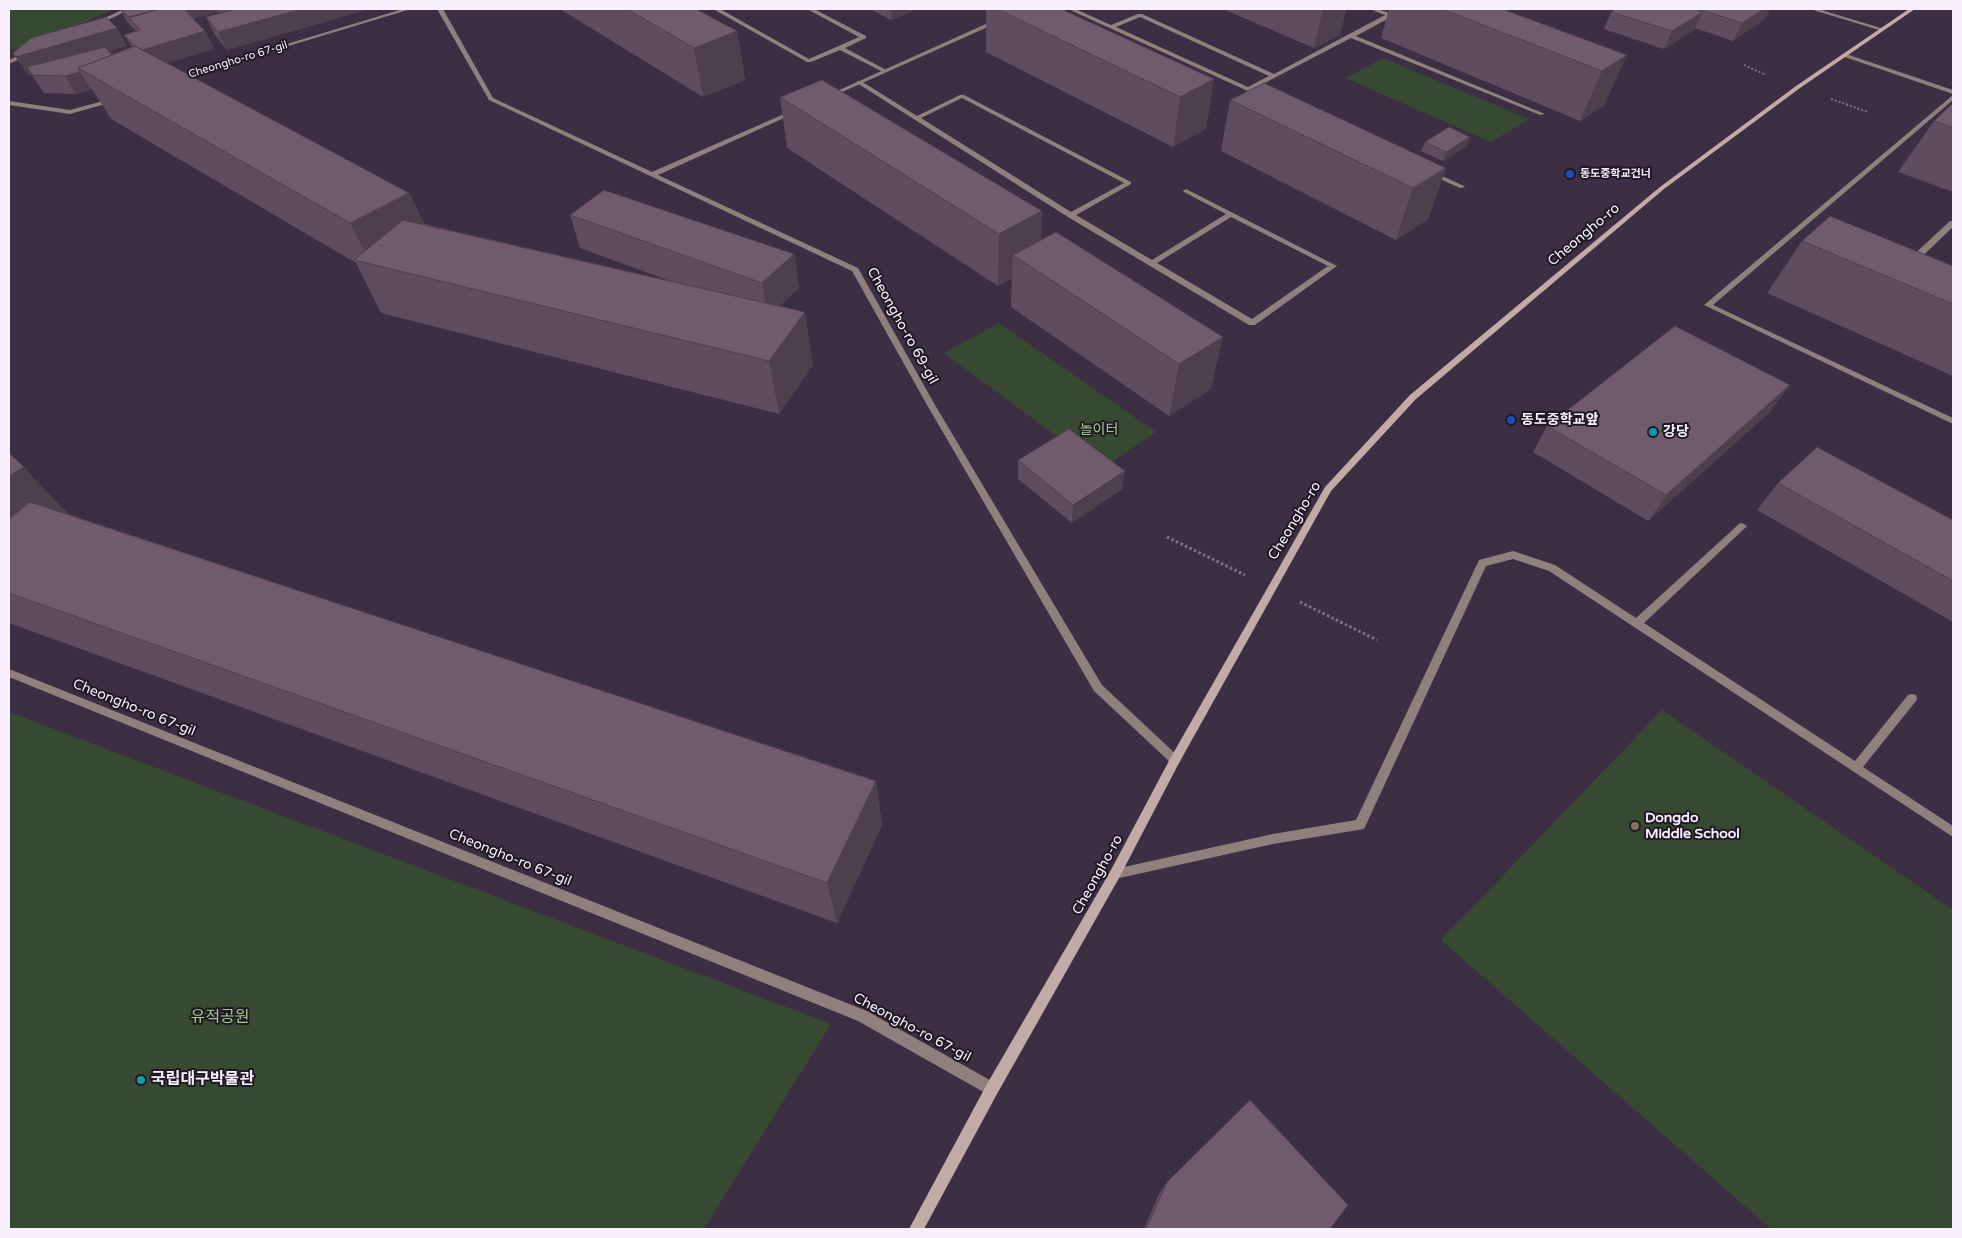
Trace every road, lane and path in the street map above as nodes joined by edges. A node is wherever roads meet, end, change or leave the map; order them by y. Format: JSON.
{"nodes":[{"id":1,"x":128,"y":9,"type":"edge"},
{"id":2,"x":408,"y":9,"type":"edge"},
{"id":3,"x":440,"y":9,"type":"edge"},
{"id":4,"x":716,"y":9,"type":"edge"},
{"id":5,"x":810,"y":9,"type":"edge"},
{"id":6,"x":1071,"y":9,"type":"edge"},
{"id":7,"x":1372,"y":9,"type":"edge"},
{"id":8,"x":1813,"y":9,"type":"edge"},
{"id":9,"x":1912,"y":9,"type":"edge"},
{"id":10,"x":1408,"y":14,"type":"dead end"},
{"id":11,"x":1390,"y":15,"type":"junction"},
{"id":12,"x":1006,"y":17,"type":"dead end"},
{"id":13,"x":1112,"y":27,"type":"junction"},
{"id":14,"x":85,"y":28,"type":"edge"},
{"id":15,"x":1880,"y":30,"type":"junction"},
{"id":16,"x":1351,"y":36,"type":"junction"},
{"id":17,"x":840,"y":48,"type":"junction"},
{"id":18,"x":34,"y":51,"type":"edge"},
{"id":19,"x":1844,"y":55,"type":"junction"},
{"id":20,"x":9,"y":62,"type":"edge"},
{"id":21,"x":885,"y":71,"type":"junction"},
{"id":22,"x":1274,"y":76,"type":"junction"},
{"id":23,"x":170,"y":81,"type":"edge"},
{"id":24,"x":859,"y":82,"type":"junction"},
{"id":25,"x":1248,"y":89,"type":"junction"},
{"id":26,"x":1953,"y":92,"type":"edge"},
{"id":27,"x":1953,"y":97,"type":"edge"},
{"id":28,"x":117,"y":98,"type":"edge"},
{"id":29,"x":823,"y":98,"type":"edge"},
{"id":30,"x":1266,"y":98,"type":"edge"},
{"id":31,"x":9,"y":103,"type":"edge"},
{"id":32,"x":796,"y":111,"type":"dead end"},
{"id":33,"x":1542,"y":114,"type":"dead end"},
{"id":34,"x":916,"y":118,"type":"junction"},
{"id":35,"x":1426,"y":171,"type":"edge"},
{"id":36,"x":651,"y":175,"type":"junction"},
{"id":37,"x":1462,"y":187,"type":"dead end"},
{"id":38,"x":1186,"y":191,"type":"dead end"},
{"id":39,"x":1231,"y":214,"type":"junction"},
{"id":40,"x":1071,"y":215,"type":"junction"},
{"id":41,"x":1953,"y":223,"type":"edge"},
{"id":42,"x":1789,"y":236,"type":"junction"},
{"id":43,"x":1798,"y":240,"type":"dead end"},
{"id":44,"x":1152,"y":263,"type":"junction"},
{"id":45,"x":1902,"y":270,"type":"edge"},
{"id":46,"x":1953,"y":421,"type":"edge"},
{"id":47,"x":1742,"y":526,"type":"dead end"},
{"id":48,"x":1637,"y":624,"type":"junction"},
{"id":49,"x":9,"y":673,"type":"edge"},
{"id":50,"x":1912,"y":698,"type":"dead end"},
{"id":51,"x":1176,"y":760,"type":"junction"},
{"id":52,"x":1856,"y":768,"type":"junction"},
{"id":53,"x":1953,"y":832,"type":"edge"},
{"id":54,"x":1115,"y":874,"type":"junction"},
{"id":55,"x":992,"y":1089,"type":"junction"},
{"id":56,"x":916,"y":1229,"type":"edge"}],
"edges":[{"from":1,"to":14,"type":"street"},
{"from":2,"to":23,"type":"street","name":"Cheongho-ro 67-gil"},
{"from":3,"to":36,"type":"street","name":"Cheongho-ro 69-gil"},
{"from":4,"to":17,"type":"street"},
{"from":5,"to":17,"type":"street"},
{"from":6,"to":13,"type":"street"},
{"from":7,"to":11,"type":"street"},
{"from":8,"to":15,"type":"street"},
{"from":9,"to":15,"type":"main road","name":"Cheongho-ro"},
{"from":10,"to":11,"type":"street"},
{"from":11,"to":16,"type":"street"},
{"from":12,"to":21,"type":"street"},
{"from":13,"to":22,"type":"street"},
{"from":13,"to":25,"type":"street"},
{"from":15,"to":19,"type":"main road","name":"Cheongho-ro"},
{"from":16,"to":22,"type":"street"},
{"from":16,"to":33,"type":"street"},
{"from":17,"to":21,"type":"street"},
{"from":18,"to":20,"type":"street"},
{"from":19,"to":26,"type":"street"},
{"from":19,"to":51,"type":"main road","name":"Cheongho-ro"},
{"from":21,"to":24,"type":"street"},
{"from":22,"to":25,"type":"street"},
{"from":24,"to":29,"type":"street"},
{"from":24,"to":34,"type":"street"},
{"from":25,"to":30,"type":"street"},
{"from":27,"to":42,"type":"street"},
{"from":28,"to":31,"type":"street"},
{"from":32,"to":36,"type":"street"},
{"from":34,"to":40,"type":"street"},
{"from":34,"to":40,"type":"street"},
{"from":35,"to":37,"type":"street"},
{"from":36,"to":51,"type":"street","name":"Cheongho-ro 69-gil"},
{"from":38,"to":39,"type":"street"},
{"from":39,"to":44,"type":"street"},
{"from":39,"to":44,"type":"street"},
{"from":40,"to":44,"type":"street"},
{"from":41,"to":45,"type":"street"},
{"from":42,"to":43,"type":"street"},
{"from":42,"to":46,"type":"street"},
{"from":47,"to":48,"type":"street"},
{"from":48,"to":52,"type":"street"},
{"from":48,"to":54,"type":"street"},
{"from":49,"to":55,"type":"street","name":"Cheongho-ro 67-gil"},
{"from":50,"to":52,"type":"street"},
{"from":51,"to":54,"type":"main road","name":"Cheongho-ro"},
{"from":52,"to":53,"type":"street"},
{"from":54,"to":55,"type":"main road","name":"Cheongho-ro"},
{"from":55,"to":56,"type":"main road","name":"Cheongho-ro"}]}
